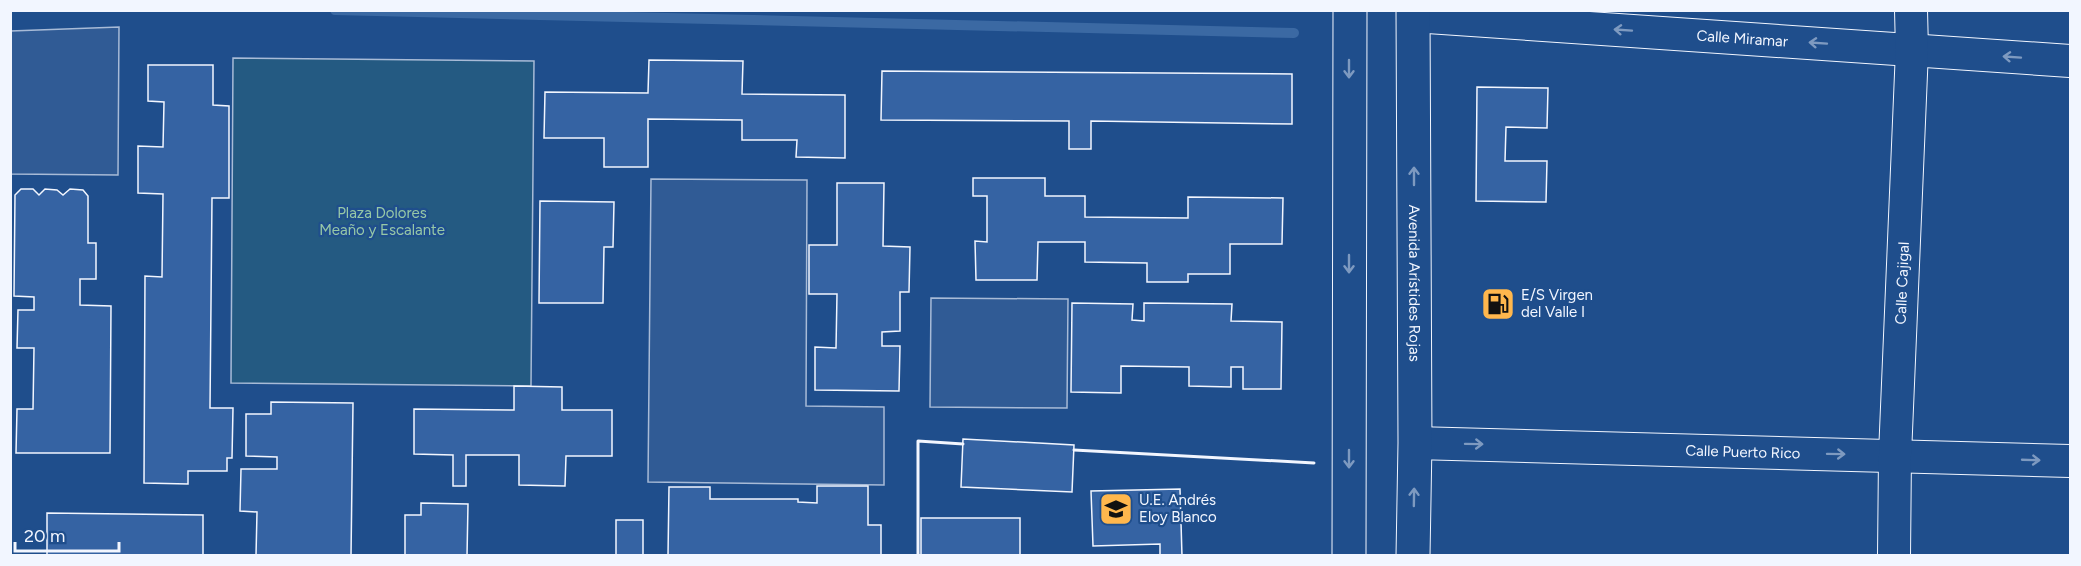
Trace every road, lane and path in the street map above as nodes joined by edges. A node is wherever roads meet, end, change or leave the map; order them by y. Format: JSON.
{"nodes":[{"id":1,"x":1350,"y":10,"type":"edge"},
{"id":2,"x":1911,"y":10,"type":"edge"},
{"id":3,"x":1413,"y":13,"type":"edge"},
{"id":4,"x":1912,"y":50,"type":"junction"},
{"id":5,"x":2070,"y":62,"type":"edge"},
{"id":6,"x":1415,"y":443,"type":"junction"},
{"id":7,"x":1895,"y":455,"type":"junction"},
{"id":8,"x":2070,"y":461,"type":"edge"},
{"id":9,"x":1349,"y":555,"type":"edge"},
{"id":10,"x":1413,"y":555,"type":"edge"},
{"id":11,"x":1894,"y":555,"type":"edge"}],
"edges":[{"from":1,"to":9,"type":"main road","one_way":true},
{"from":2,"to":4,"type":"street","name":"Calle Cajigal"},
{"from":4,"to":3,"type":"street","name":"Calle Miramar","one_way":true},
{"from":6,"to":3,"type":"main road","name":"Avenida Arístides Rojas","one_way":true},
{"from":5,"to":4,"type":"street","name":"Calle Miramar","one_way":true},
{"from":4,"to":7,"type":"street","name":"Calle Cajigal"},
{"from":6,"to":7,"type":"street","name":"Calle Puerto Rico","one_way":true},
{"from":10,"to":6,"type":"main road","name":"Avenida Arístides Rojas","one_way":true},
{"from":7,"to":8,"type":"street","name":"Calle Puerto Rico","one_way":true},
{"from":7,"to":11,"type":"street","name":"Calle Cajigal"}]}
